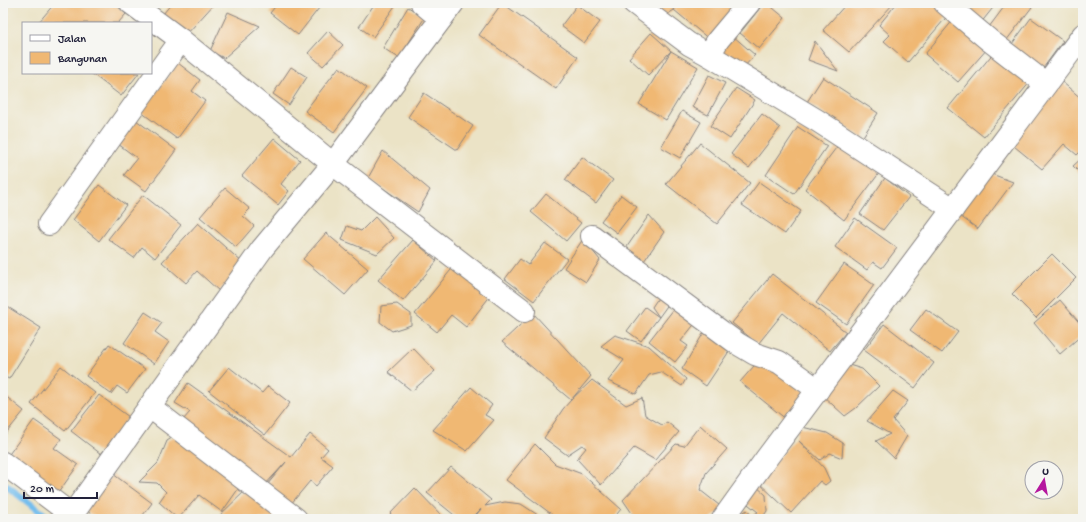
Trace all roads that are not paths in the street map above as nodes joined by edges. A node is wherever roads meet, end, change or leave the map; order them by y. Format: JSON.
{"nodes":[{"id":1,"x":131,"y":3,"type":"edge"},
{"id":2,"x":422,"y":3,"type":"edge"},
{"id":3,"x":634,"y":3,"type":"edge"},
{"id":4,"x":749,"y":3,"type":"edge"},
{"id":5,"x":945,"y":3,"type":"edge"},
{"id":6,"x":447,"y":11,"type":"edge"},
{"id":7,"x":1083,"y":35,"type":"edge"},
{"id":8,"x":181,"y":40,"type":"junction"},
{"id":9,"x":709,"y":54,"type":"junction"},
{"id":10,"x":1046,"y":84,"type":"junction"},
{"id":11,"x":333,"y":164,"type":"junction"},
{"id":12,"x":953,"y":209,"type":"junction"},
{"id":13,"x":49,"y":224,"type":"dead end"},
{"id":14,"x":592,"y":236,"type":"dead end"},
{"id":15,"x":524,"y":311,"type":"dead end"},
{"id":16,"x":818,"y":390,"type":"junction"},
{"id":17,"x":150,"y":407,"type":"junction"},
{"id":18,"x":3,"y":463,"type":"edge"},
{"id":19,"x":74,"y":517,"type":"edge"},
{"id":20,"x":296,"y":519,"type":"edge"},
{"id":21,"x":723,"y":519,"type":"edge"}],
"edges":[{"from":1,"to":8,"type":"street"},
{"from":2,"to":6,"type":"street"},
{"from":3,"to":9,"type":"street"},
{"from":4,"to":9,"type":"street"},
{"from":5,"to":10,"type":"street"},
{"from":6,"to":11,"type":"street"},
{"from":7,"to":10,"type":"street"},
{"from":8,"to":11,"type":"street"},
{"from":8,"to":13,"type":"street"},
{"from":9,"to":12,"type":"street"},
{"from":10,"to":12,"type":"street"},
{"from":11,"to":15,"type":"street"},
{"from":11,"to":17,"type":"street"},
{"from":12,"to":16,"type":"street"},
{"from":14,"to":16,"type":"street"},
{"from":16,"to":21,"type":"street"},
{"from":17,"to":19,"type":"street"},
{"from":17,"to":20,"type":"street"},
{"from":18,"to":19,"type":"street"}]}
